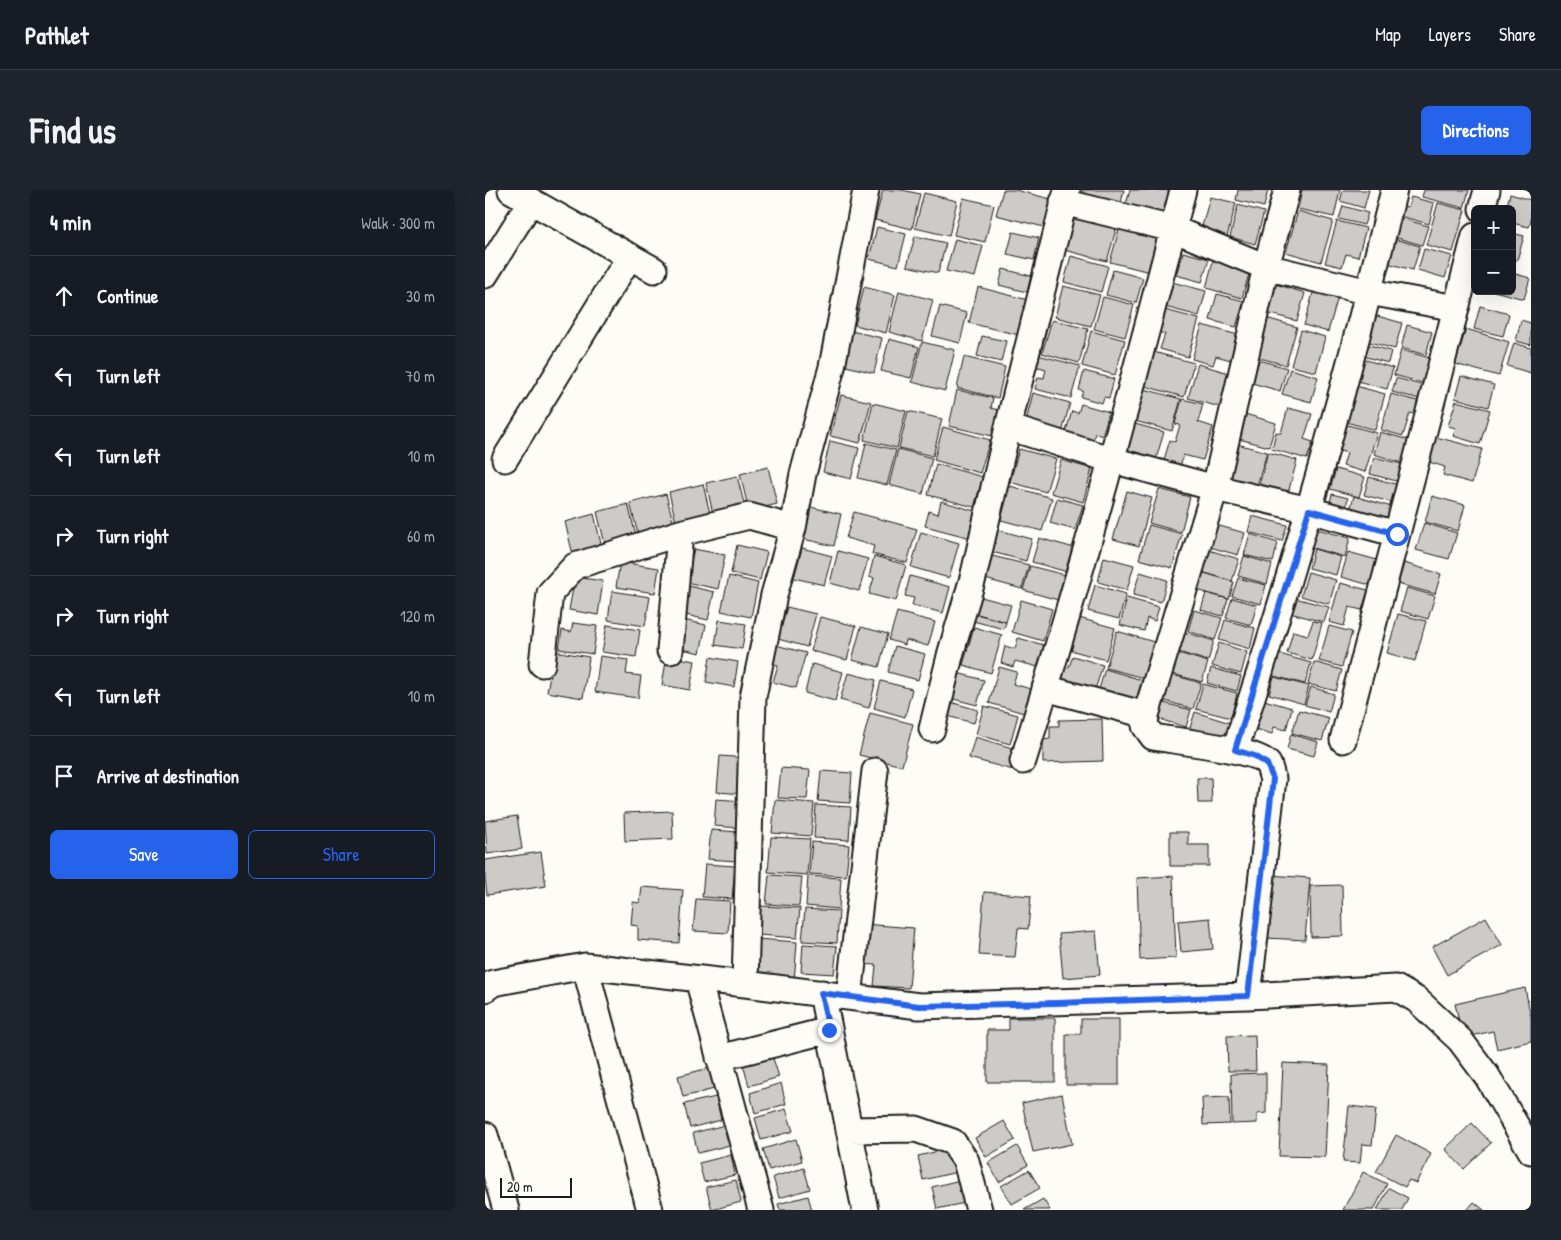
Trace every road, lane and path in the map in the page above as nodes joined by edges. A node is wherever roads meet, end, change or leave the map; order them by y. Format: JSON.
{"nodes":[{"id":1,"x":866,"y":190,"type":"edge"},
{"id":2,"x":1183,"y":190,"type":"edge"},
{"id":3,"x":1287,"y":190,"type":"edge"},
{"id":4,"x":1394,"y":190,"type":"edge"},
{"id":5,"x":1487,"y":190,"type":"edge"},
{"id":6,"x":521,"y":196,"type":"edge"},
{"id":7,"x":1065,"y":196,"type":"edge"},
{"id":8,"x":1483,"y":205,"type":"edge"},
{"id":9,"x":1173,"y":229,"type":"junction"},
{"id":10,"x":1471,"y":250,"type":"edge"},
{"id":11,"x":630,"y":256,"type":"junction"},
{"id":12,"x":1266,"y":267,"type":"junction"},
{"id":13,"x":654,"y":270,"type":"dead end"},
{"id":14,"x":485,"y":274,"type":"edge"},
{"id":15,"x":1369,"y":292,"type":"junction"},
{"id":16,"x":1456,"y":308,"type":"junction"},
{"id":17,"x":1008,"y":427,"type":"junction"},
{"id":18,"x":505,"y":459,"type":"dead end"},
{"id":19,"x":1112,"y":460,"type":"junction"},
{"id":20,"x":1215,"y":488,"type":"junction"},
{"id":21,"x":1309,"y":510,"type":"junction"},
{"id":22,"x":793,"y":528,"type":"junction"},
{"id":23,"x":680,"y":533,"type":"junction"},
{"id":24,"x":1397,"y":534,"type":"junction"},
{"id":25,"x":670,"y":651,"type":"dead end"},
{"id":26,"x":542,"y":664,"type":"dead end"},
{"id":27,"x":1045,"y":688,"type":"junction"},
{"id":28,"x":1145,"y":714,"type":"junction"},
{"id":29,"x":932,"y":730,"type":"dead end"},
{"id":30,"x":1343,"y":740,"type":"dead end"},
{"id":31,"x":1235,"y":750,"type":"junction"},
{"id":32,"x":1023,"y":761,"type":"dead end"},
{"id":33,"x":875,"y":770,"type":"dead end"},
{"id":34,"x":585,"y":966,"type":"junction"},
{"id":35,"x":698,"y":979,"type":"junction"},
{"id":36,"x":488,"y":981,"type":"edge"},
{"id":37,"x":745,"y":984,"type":"junction"},
{"id":38,"x":821,"y":993,"type":"junction"},
{"id":39,"x":1248,"y":996,"type":"junction"},
{"id":40,"x":849,"y":997,"type":"junction"},
{"id":41,"x":829,"y":1030,"type":"junction"},
{"id":42,"x":719,"y":1058,"type":"junction"},
{"id":43,"x":849,"y":1130,"type":"junction"},
{"id":44,"x":485,"y":1135,"type":"edge"},
{"id":45,"x":1531,"y":1151,"type":"edge"},
{"id":46,"x":506,"y":1210,"type":"edge"},
{"id":47,"x":650,"y":1210,"type":"edge"},
{"id":48,"x":761,"y":1210,"type":"edge"},
{"id":49,"x":865,"y":1210,"type":"edge"},
{"id":50,"x":979,"y":1210,"type":"edge"}],
"edges":[{"from":1,"to":22,"type":"street"},
{"from":2,"to":9,"type":"street"},
{"from":3,"to":12,"type":"street"},
{"from":4,"to":15,"type":"street"},
{"from":5,"to":8,"type":"street"},
{"from":6,"to":11,"type":"street"},
{"from":6,"to":14,"type":"street"},
{"from":7,"to":9,"type":"street"},
{"from":7,"to":17,"type":"street"},
{"from":9,"to":12,"type":"street"},
{"from":9,"to":19,"type":"street"},
{"from":10,"to":16,"type":"street"},
{"from":11,"to":13,"type":"street"},
{"from":11,"to":18,"type":"street"},
{"from":12,"to":15,"type":"street"},
{"from":12,"to":20,"type":"street"},
{"from":15,"to":16,"type":"street"},
{"from":15,"to":21,"type":"street"},
{"from":16,"to":24,"type":"street"},
{"from":17,"to":19,"type":"street"},
{"from":17,"to":29,"type":"street"},
{"from":19,"to":20,"type":"street"},
{"from":19,"to":27,"type":"street"},
{"from":20,"to":21,"type":"street"},
{"from":20,"to":28,"type":"street"},
{"from":21,"to":24,"type":"street"},
{"from":21,"to":31,"type":"street"},
{"from":22,"to":23,"type":"street"},
{"from":22,"to":37,"type":"street"},
{"from":23,"to":25,"type":"street"},
{"from":23,"to":26,"type":"street"},
{"from":24,"to":30,"type":"street"},
{"from":27,"to":28,"type":"street"},
{"from":27,"to":32,"type":"street"},
{"from":28,"to":31,"type":"street"},
{"from":31,"to":39,"type":"street"},
{"from":33,"to":40,"type":"street"},
{"from":34,"to":35,"type":"street"},
{"from":34,"to":36,"type":"street"},
{"from":34,"to":47,"type":"street"},
{"from":35,"to":37,"type":"street"},
{"from":35,"to":42,"type":"street"},
{"from":37,"to":38,"type":"street"},
{"from":38,"to":40,"type":"street"},
{"from":38,"to":41,"type":"street"},
{"from":39,"to":40,"type":"street"},
{"from":39,"to":45,"type":"street"},
{"from":41,"to":42,"type":"street"},
{"from":41,"to":43,"type":"street"},
{"from":42,"to":48,"type":"street"},
{"from":43,"to":49,"type":"street"},
{"from":43,"to":50,"type":"street"},
{"from":44,"to":46,"type":"street"}]}
